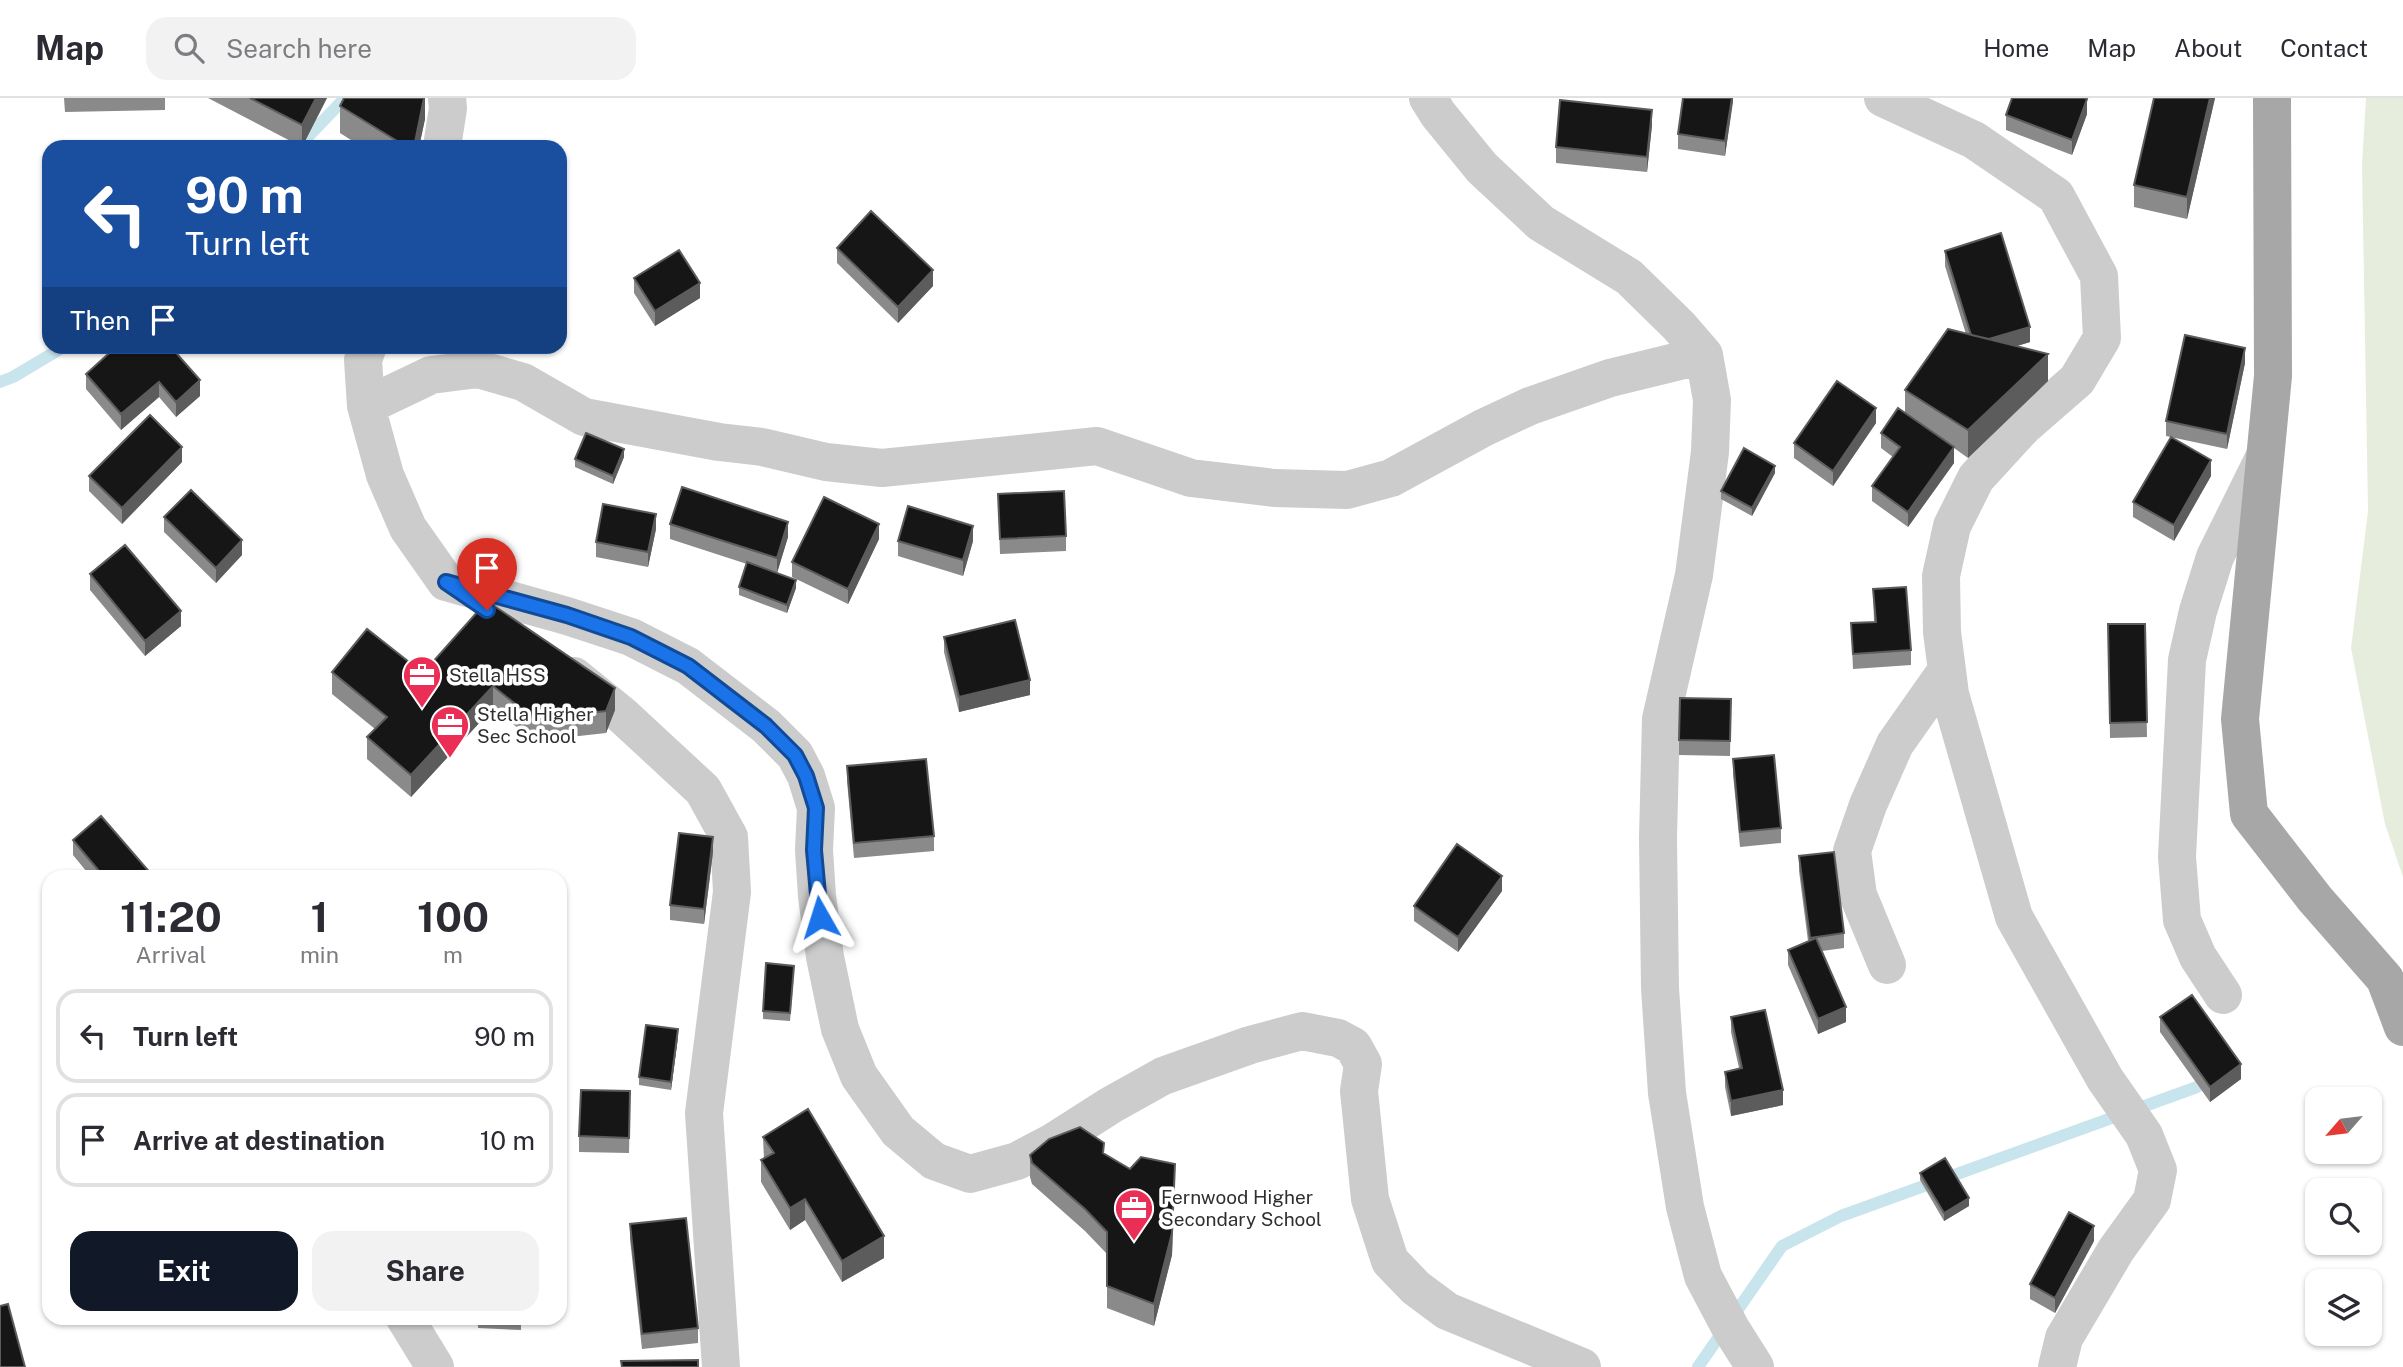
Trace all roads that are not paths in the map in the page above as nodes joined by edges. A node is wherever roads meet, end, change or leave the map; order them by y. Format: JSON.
{"nodes":[{"id":1,"x":447,"y":98,"type":"edge"},
{"id":2,"x":1428,"y":98,"type":"edge"},
{"id":3,"x":1883,"y":98,"type":"edge"},
{"id":4,"x":2272,"y":98,"type":"edge"},
{"id":5,"x":443,"y":140,"type":"edge"},
{"id":6,"x":365,"y":354,"type":"edge"},
{"id":7,"x":1704,"y":355,"type":"junction"},
{"id":8,"x":366,"y":406,"type":"junction"},
{"id":9,"x":2265,"y":456,"type":"junction"},
{"id":10,"x":446,"y":582,"type":"junction"},
{"id":11,"x":1947,"y":670,"type":"junction"},
{"id":12,"x":1887,"y":965,"type":"dead end"},
{"id":13,"x":2223,"y":995,"type":"dead end"},
{"id":14,"x":2403,"y":1027,"type":"edge"},
{"id":15,"x":409,"y":1325,"type":"edge"},
{"id":16,"x":435,"y":1367,"type":"edge"},
{"id":17,"x":721,"y":1367,"type":"edge"},
{"id":18,"x":1583,"y":1367,"type":"edge"},
{"id":19,"x":1755,"y":1367,"type":"edge"},
{"id":20,"x":2057,"y":1367,"type":"edge"}],
"edges":[{"from":1,"to":5,"type":"street"},
{"from":2,"to":7,"type":"street"},
{"from":3,"to":11,"type":"street"},
{"from":4,"to":9,"type":"main road"},
{"from":6,"to":8,"type":"street"},
{"from":7,"to":8,"type":"street"},
{"from":7,"to":19,"type":"street"},
{"from":8,"to":10,"type":"street"},
{"from":9,"to":13,"type":"street"},
{"from":9,"to":14,"type":"main road"},
{"from":10,"to":17,"type":"street"},
{"from":10,"to":18,"type":"street"},
{"from":11,"to":12,"type":"street"},
{"from":11,"to":20,"type":"street"},
{"from":15,"to":16,"type":"street"}]}
